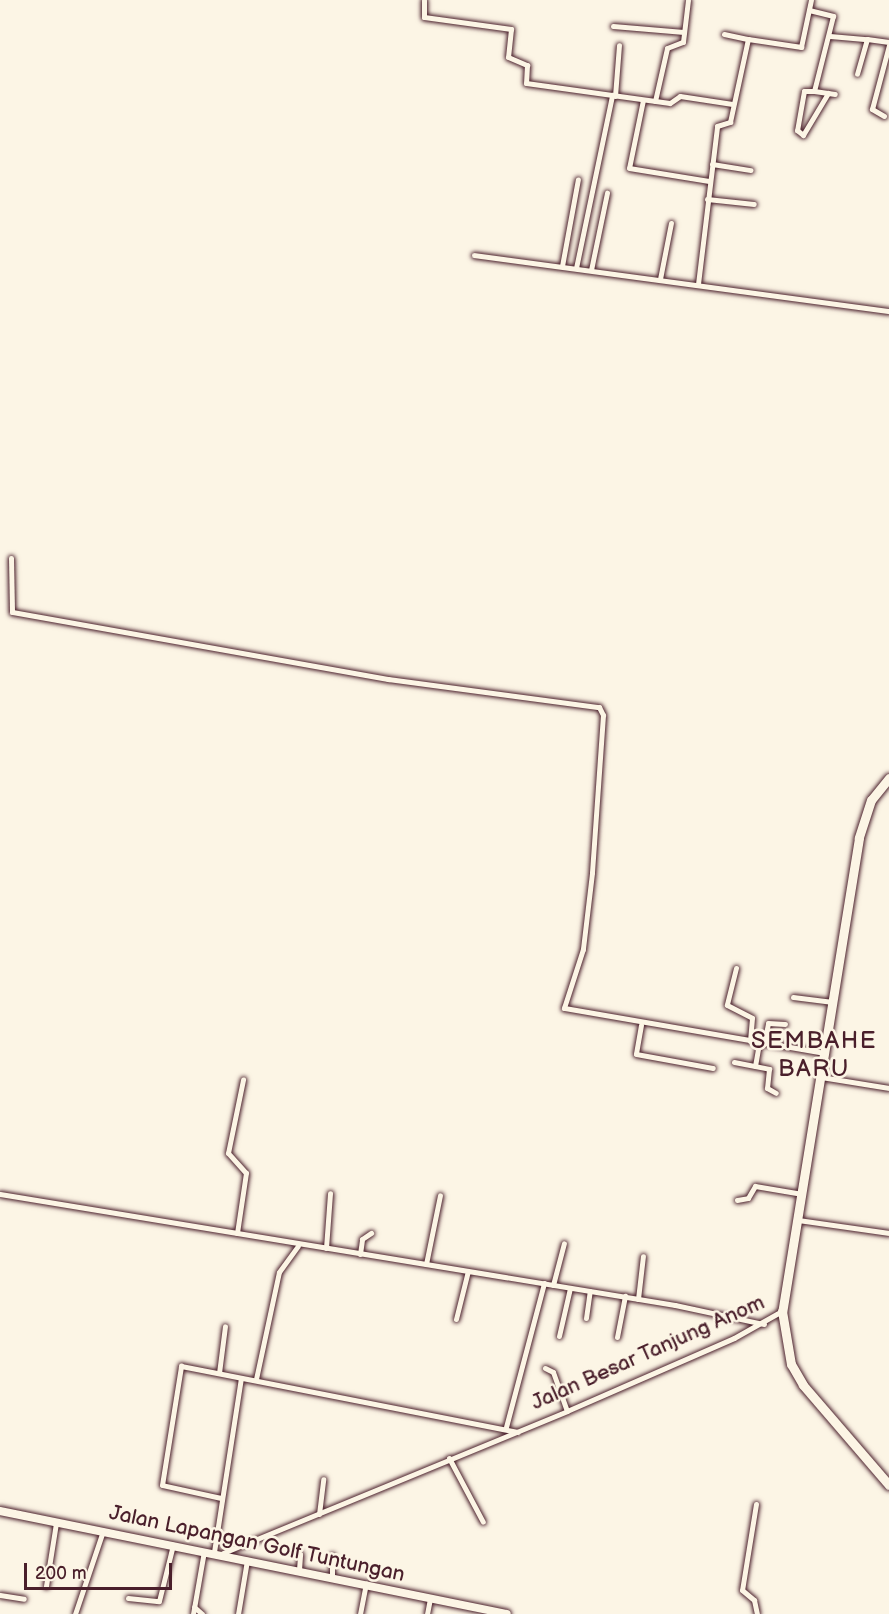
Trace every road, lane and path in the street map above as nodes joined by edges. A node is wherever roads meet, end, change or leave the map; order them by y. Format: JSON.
{"nodes":[{"id":1,"x":423,"y":0,"type":"edge"},
{"id":2,"x":688,"y":0,"type":"edge"},
{"id":3,"x":810,"y":0,"type":"edge"},
{"id":4,"x":809,"y":10,"type":"junction"},
{"id":5,"x":613,"y":26,"type":"dead end"},
{"id":6,"x":684,"y":32,"type":"junction"},
{"id":7,"x":724,"y":34,"type":"dead end"},
{"id":8,"x":830,"y":36,"type":"junction"},
{"id":9,"x":748,"y":39,"type":"junction"},
{"id":10,"x":867,"y":39,"type":"junction"},
{"id":11,"x":889,"y":44,"type":"edge"},
{"id":12,"x":619,"y":45,"type":"dead end"},
{"id":13,"x":857,"y":74,"type":"dead end"},
{"id":14,"x":814,"y":92,"type":"junction"},
{"id":15,"x":828,"y":93,"type":"junction"},
{"id":16,"x":835,"y":94,"type":"dead end"},
{"id":17,"x":613,"y":95,"type":"junction"},
{"id":18,"x":643,"y":100,"type":"junction"},
{"id":19,"x":655,"y":101,"type":"junction"},
{"id":20,"x":732,"y":104,"type":"junction"},
{"id":21,"x":884,"y":116,"type":"dead end"},
{"id":22,"x":711,"y":164,"type":"junction"},
{"id":23,"x":751,"y":170,"type":"dead end"},
{"id":24,"x":578,"y":178,"type":"dead end"},
{"id":25,"x":709,"y":181,"type":"junction"},
{"id":26,"x":607,"y":194,"type":"dead end"},
{"id":27,"x":706,"y":199,"type":"junction"},
{"id":28,"x":754,"y":204,"type":"dead end"},
{"id":29,"x":671,"y":223,"type":"dead end"},
{"id":30,"x":583,"y":237,"type":"junction"},
{"id":31,"x":597,"y":242,"type":"junction"},
{"id":32,"x":474,"y":255,"type":"dead end"},
{"id":33,"x":562,"y":266,"type":"junction"},
{"id":34,"x":576,"y":268,"type":"junction"},
{"id":35,"x":591,"y":270,"type":"junction"},
{"id":36,"x":660,"y":279,"type":"junction"},
{"id":37,"x":698,"y":284,"type":"junction"},
{"id":38,"x":889,"y":311,"type":"edge"},
{"id":39,"x":11,"y":558,"type":"dead end"},
{"id":40,"x":889,"y":778,"type":"edge"},
{"id":41,"x":736,"y":969,"type":"dead end"},
{"id":42,"x":793,"y":997,"type":"dead end"},
{"id":43,"x":833,"y":1002,"type":"junction"},
{"id":44,"x":641,"y":1024,"type":"junction"},
{"id":45,"x":785,"y":1024,"type":"dead end"},
{"id":46,"x":750,"y":1041,"type":"junction"},
{"id":47,"x":762,"y":1043,"type":"junction"},
{"id":48,"x":825,"y":1053,"type":"junction"},
{"id":49,"x":734,"y":1062,"type":"dead end"},
{"id":50,"x":755,"y":1066,"type":"junction"},
{"id":51,"x":713,"y":1068,"type":"dead end"},
{"id":52,"x":821,"y":1077,"type":"junction"},
{"id":53,"x":243,"y":1080,"type":"dead end"},
{"id":54,"x":889,"y":1088,"type":"edge"},
{"id":55,"x":776,"y":1093,"type":"dead end"},
{"id":56,"x":330,"y":1193,"type":"dead end"},
{"id":57,"x":0,"y":1194,"type":"edge"},
{"id":58,"x":802,"y":1194,"type":"junction"},
{"id":59,"x":440,"y":1195,"type":"dead end"},
{"id":60,"x":737,"y":1200,"type":"dead end"},
{"id":61,"x":798,"y":1220,"type":"junction"},
{"id":62,"x":237,"y":1233,"type":"junction"},
{"id":63,"x":371,"y":1233,"type":"dead end"},
{"id":64,"x":889,"y":1233,"type":"edge"},
{"id":65,"x":564,"y":1244,"type":"dead end"},
{"id":66,"x":299,"y":1245,"type":"junction"},
{"id":67,"x":326,"y":1248,"type":"junction"},
{"id":68,"x":360,"y":1254,"type":"junction"},
{"id":69,"x":643,"y":1256,"type":"dead end"},
{"id":70,"x":426,"y":1264,"type":"junction"},
{"id":71,"x":468,"y":1271,"type":"junction"},
{"id":72,"x":544,"y":1283,"type":"junction"},
{"id":73,"x":553,"y":1285,"type":"junction"},
{"id":74,"x":570,"y":1288,"type":"junction"},
{"id":75,"x":590,"y":1291,"type":"junction"},
{"id":76,"x":625,"y":1296,"type":"junction"},
{"id":77,"x":638,"y":1299,"type":"junction"},
{"id":78,"x":782,"y":1311,"type":"junction"},
{"id":79,"x":586,"y":1318,"type":"dead end"},
{"id":80,"x":456,"y":1319,"type":"dead end"},
{"id":81,"x":764,"y":1324,"type":"junction"},
{"id":82,"x":225,"y":1326,"type":"dead end"},
{"id":83,"x":559,"y":1336,"type":"dead end"},
{"id":84,"x":617,"y":1337,"type":"dead end"},
{"id":85,"x":545,"y":1368,"type":"dead end"},
{"id":86,"x":219,"y":1373,"type":"junction"},
{"id":87,"x":241,"y":1378,"type":"junction"},
{"id":88,"x":256,"y":1379,"type":"junction"},
{"id":89,"x":567,"y":1410,"type":"junction"},
{"id":90,"x":506,"y":1427,"type":"junction"},
{"id":91,"x":518,"y":1432,"type":"junction"},
{"id":92,"x":449,"y":1458,"type":"junction"},
{"id":93,"x":323,"y":1479,"type":"dead end"},
{"id":94,"x":889,"y":1485,"type":"edge"},
{"id":95,"x":221,"y":1498,"type":"junction"},
{"id":96,"x":756,"y":1504,"type":"dead end"},
{"id":97,"x":0,"y":1511,"type":"edge"},
{"id":98,"x":319,"y":1514,"type":"junction"},
{"id":99,"x":483,"y":1522,"type":"dead end"},
{"id":100,"x":56,"y":1523,"type":"junction"},
{"id":101,"x":103,"y":1531,"type":"junction"},
{"id":102,"x":174,"y":1544,"type":"junction"},
{"id":103,"x":204,"y":1549,"type":"junction"},
{"id":104,"x":219,"y":1552,"type":"junction"},
{"id":105,"x":300,"y":1554,"type":"dead end"},
{"id":106,"x":332,"y":1555,"type":"dead end"},
{"id":107,"x":247,"y":1558,"type":"junction"},
{"id":108,"x":299,"y":1570,"type":"junction"},
{"id":109,"x":332,"y":1577,"type":"junction"},
{"id":110,"x":366,"y":1584,"type":"junction"},
{"id":111,"x":46,"y":1586,"type":"dead end"},
{"id":112,"x":0,"y":1595,"type":"edge"},
{"id":113,"x":128,"y":1598,"type":"dead end"},
{"id":114,"x":430,"y":1598,"type":"junction"},
{"id":115,"x":24,"y":1599,"type":"dead end"},
{"id":116,"x":194,"y":1611,"type":"edge"},
{"id":117,"x":75,"y":1614,"type":"edge"},
{"id":118,"x":202,"y":1614,"type":"edge"},
{"id":119,"x":238,"y":1614,"type":"edge"},
{"id":120,"x":360,"y":1614,"type":"edge"},
{"id":121,"x":427,"y":1614,"type":"edge"},
{"id":122,"x":507,"y":1614,"type":"edge"},
{"id":123,"x":757,"y":1614,"type":"edge"}],
"edges":[{"from":1,"to":17,"type":"street"},
{"from":2,"to":6,"type":"street"},
{"from":3,"to":4,"type":"street"},
{"from":4,"to":8,"type":"street"},
{"from":4,"to":9,"type":"street"},
{"from":5,"to":6,"type":"street"},
{"from":6,"to":19,"type":"street"},
{"from":7,"to":9,"type":"street"},
{"from":8,"to":10,"type":"street"},
{"from":8,"to":14,"type":"street"},
{"from":9,"to":20,"type":"street"},
{"from":10,"to":11,"type":"street"},
{"from":10,"to":13,"type":"street"},
{"from":11,"to":21,"type":"street"},
{"from":12,"to":17,"type":"street"},
{"from":14,"to":15,"type":"street"},
{"from":14,"to":15,"type":"street"},
{"from":15,"to":16,"type":"street"},
{"from":17,"to":18,"type":"street"},
{"from":17,"to":30,"type":"street"},
{"from":18,"to":19,"type":"street"},
{"from":18,"to":25,"type":"street"},
{"from":19,"to":20,"type":"street"},
{"from":20,"to":22,"type":"street"},
{"from":22,"to":23,"type":"street"},
{"from":22,"to":25,"type":"street"},
{"from":24,"to":33,"type":"street"},
{"from":25,"to":27,"type":"street"},
{"from":26,"to":31,"type":"street"},
{"from":27,"to":28,"type":"street"},
{"from":27,"to":37,"type":"street"},
{"from":29,"to":36,"type":"street"},
{"from":30,"to":31,"type":"street"},
{"from":30,"to":34,"type":"street"},
{"from":31,"to":35,"type":"street"},
{"from":32,"to":33,"type":"street"},
{"from":33,"to":34,"type":"street"},
{"from":34,"to":35,"type":"street"},
{"from":35,"to":36,"type":"street"},
{"from":36,"to":37,"type":"street"},
{"from":37,"to":38,"type":"street"},
{"from":39,"to":44,"type":"street"},
{"from":40,"to":43,"type":"main road","name":"Jalan Besar Tanjung Anom"},
{"from":41,"to":46,"type":"street"},
{"from":42,"to":43,"type":"street"},
{"from":43,"to":48,"type":"main road","name":"Jalan Besar Tanjung Anom"},
{"from":44,"to":46,"type":"street"},
{"from":44,"to":51,"type":"street"},
{"from":45,"to":47,"type":"street"},
{"from":46,"to":47,"type":"street"},
{"from":47,"to":48,"type":"street"},
{"from":47,"to":50,"type":"street"},
{"from":48,"to":52,"type":"main road","name":"Jalan Besar Tanjung Anom"},
{"from":49,"to":50,"type":"street"},
{"from":50,"to":55,"type":"street"},
{"from":52,"to":54,"type":"street"},
{"from":52,"to":58,"type":"main road","name":"Jalan Besar Tanjung Anom"},
{"from":53,"to":62,"type":"street"},
{"from":56,"to":67,"type":"street"},
{"from":57,"to":62,"type":"street"},
{"from":58,"to":60,"type":"street"},
{"from":58,"to":61,"type":"main road","name":"Jalan Besar Tanjung Anom"},
{"from":59,"to":70,"type":"street"},
{"from":61,"to":64,"type":"street"},
{"from":61,"to":78,"type":"main road","name":"Jalan Besar Tanjung Anom"},
{"from":62,"to":66,"type":"street"},
{"from":63,"to":68,"type":"street"},
{"from":65,"to":73,"type":"street"},
{"from":66,"to":67,"type":"street"},
{"from":66,"to":88,"type":"street"},
{"from":67,"to":68,"type":"street"},
{"from":68,"to":70,"type":"street"},
{"from":69,"to":77,"type":"street"},
{"from":70,"to":71,"type":"street"},
{"from":71,"to":72,"type":"street"},
{"from":71,"to":80,"type":"street"},
{"from":72,"to":73,"type":"street"},
{"from":72,"to":90,"type":"street"},
{"from":73,"to":74,"type":"street"},
{"from":74,"to":75,"type":"street"},
{"from":74,"to":83,"type":"street"},
{"from":75,"to":76,"type":"street"},
{"from":75,"to":79,"type":"street"},
{"from":76,"to":77,"type":"street"},
{"from":76,"to":84,"type":"street"},
{"from":77,"to":81,"type":"street"},
{"from":78,"to":81,"type":"street","name":"Jalan Besar Tanjung Anom"},
{"from":78,"to":94,"type":"main road"},
{"from":81,"to":89,"type":"street","name":"Jalan Besar Tanjung Anom"},
{"from":82,"to":86,"type":"street"},
{"from":85,"to":89,"type":"street"},
{"from":86,"to":87,"type":"street"},
{"from":86,"to":95,"type":"street"},
{"from":87,"to":88,"type":"street"},
{"from":87,"to":95,"type":"street"},
{"from":88,"to":90,"type":"street"},
{"from":89,"to":91,"type":"street","name":"Jalan Besar Tanjung Anom"},
{"from":90,"to":91,"type":"street"},
{"from":91,"to":92,"type":"street","name":"Jalan Besar Tanjung Anom"},
{"from":92,"to":98,"type":"street","name":"Jalan Besar Tanjung Anom"},
{"from":92,"to":99,"type":"street"},
{"from":93,"to":98,"type":"street"},
{"from":95,"to":104,"type":"street"},
{"from":96,"to":123,"type":"street"},
{"from":97,"to":100,"type":"street","name":"Jalan Lapangan Golf Tuntungan"},
{"from":98,"to":104,"type":"street","name":"Jalan Besar Tanjung Anom"},
{"from":100,"to":101,"type":"street","name":"Jalan Lapangan Golf Tuntungan"},
{"from":100,"to":111,"type":"street"},
{"from":101,"to":102,"type":"street","name":"Jalan Lapangan Golf Tuntungan"},
{"from":101,"to":117,"type":"street"},
{"from":102,"to":103,"type":"street","name":"Jalan Lapangan Golf Tuntungan"},
{"from":102,"to":113,"type":"street"},
{"from":103,"to":104,"type":"street","name":"Jalan Lapangan Golf Tuntungan"},
{"from":103,"to":116,"type":"street"},
{"from":104,"to":107,"type":"street","name":"Jalan Lapangan Golf Tuntungan"},
{"from":105,"to":108,"type":"street"},
{"from":106,"to":109,"type":"street"},
{"from":107,"to":108,"type":"street","name":"Jalan Lapangan Golf Tuntungan"},
{"from":107,"to":119,"type":"street"},
{"from":108,"to":109,"type":"street","name":"Jalan Lapangan Golf Tuntungan"},
{"from":109,"to":110,"type":"street","name":"Jalan Lapangan Golf Tuntungan"},
{"from":110,"to":114,"type":"street","name":"Jalan Lapangan Golf Tuntungan"},
{"from":110,"to":120,"type":"street"},
{"from":112,"to":115,"type":"street"},
{"from":114,"to":121,"type":"street"},
{"from":114,"to":122,"type":"street","name":"Jalan Lapangan Golf Tuntungan"},
{"from":116,"to":118,"type":"street"}]}
